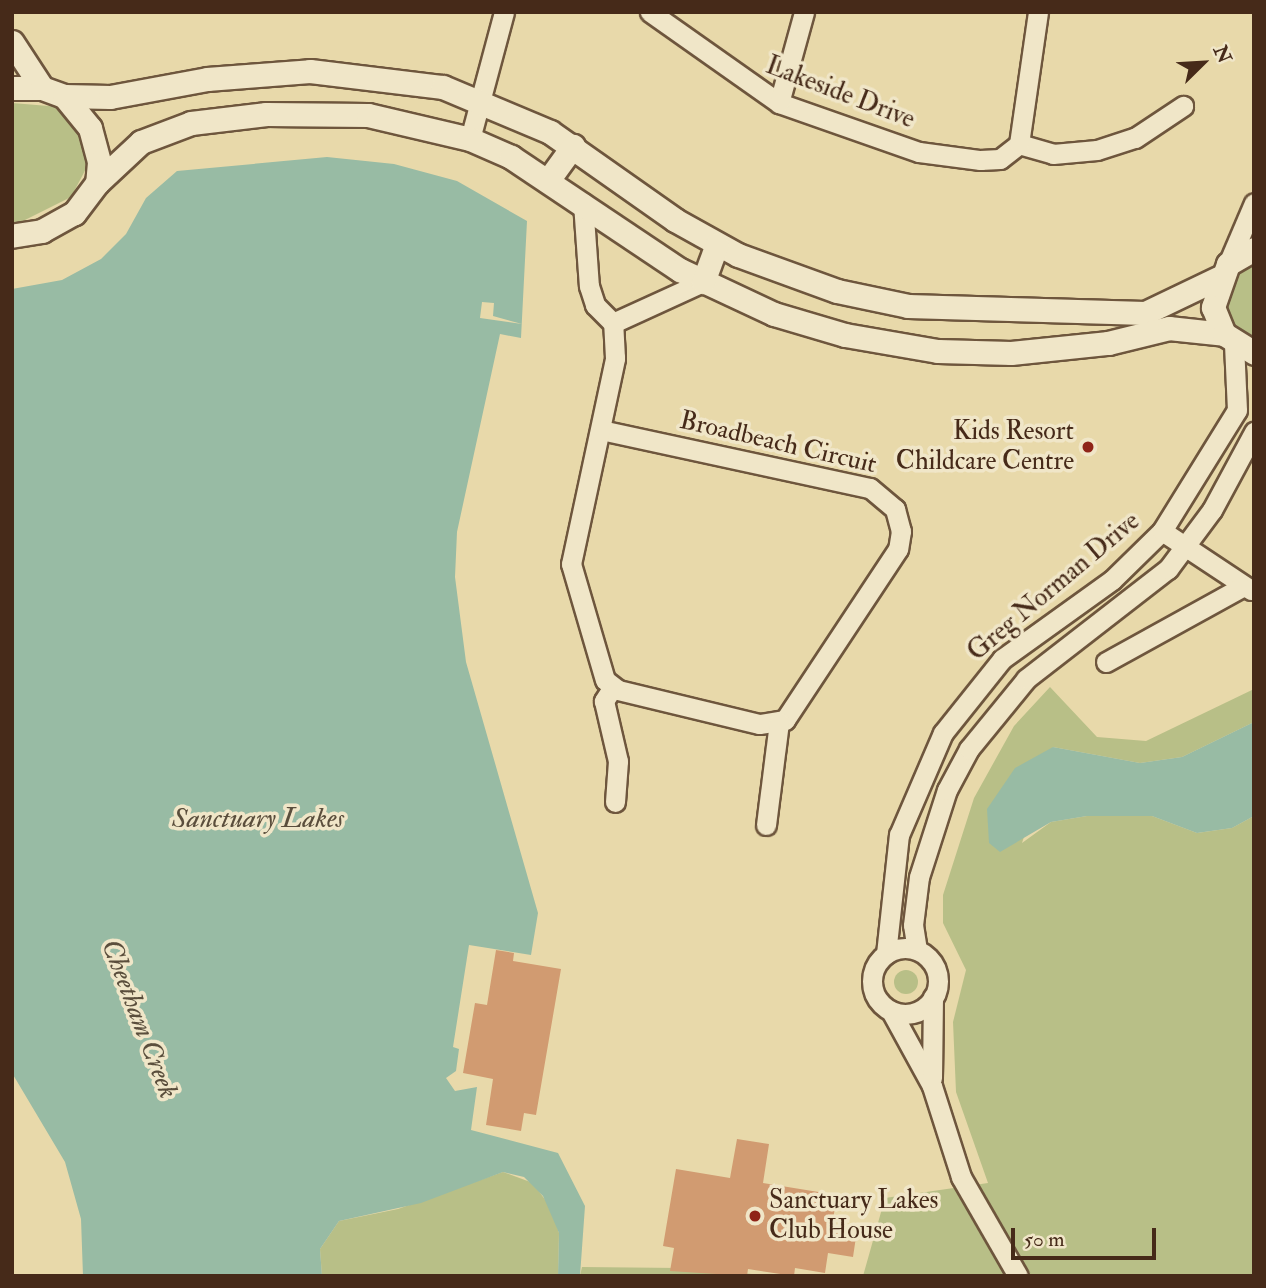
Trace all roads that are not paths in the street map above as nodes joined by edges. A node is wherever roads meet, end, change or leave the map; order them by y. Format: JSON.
{"nodes":[{"id":1,"x":504,"y":12,"type":"edge"},
{"id":2,"x":650,"y":12,"type":"edge"},
{"id":3,"x":804,"y":12,"type":"edge"},
{"id":4,"x":1038,"y":12,"type":"edge"},
{"id":5,"x":12,"y":42,"type":"edge"},
{"id":6,"x":12,"y":88,"type":"edge"},
{"id":7,"x":42,"y":88,"type":"junction"},
{"id":8,"x":64,"y":96,"type":"junction"},
{"id":9,"x":478,"y":99,"type":"junction"},
{"id":10,"x":779,"y":103,"type":"junction"},
{"id":11,"x":1183,"y":106,"type":"dead end"},
{"id":12,"x":470,"y":139,"type":"junction"},
{"id":13,"x":1019,"y":144,"type":"junction"},
{"id":14,"x":573,"y":146,"type":"junction"},
{"id":15,"x":549,"y":179,"type":"junction"},
{"id":16,"x":97,"y":183,"type":"junction"},
{"id":17,"x":583,"y":203,"type":"junction"},
{"id":18,"x":1254,"y":203,"type":"edge"},
{"id":19,"x":12,"y":236,"type":"edge"},
{"id":20,"x":716,"y":244,"type":"junction"},
{"id":21,"x":1254,"y":249,"type":"edge"},
{"id":22,"x":1223,"y":271,"type":"junction"},
{"id":23,"x":703,"y":282,"type":"junction"},
{"id":24,"x":613,"y":323,"type":"junction"},
{"id":25,"x":1237,"y":344,"type":"edge"},
{"id":26,"x":601,"y":430,"type":"junction"},
{"id":27,"x":1254,"y":432,"type":"edge"},
{"id":28,"x":1162,"y":531,"type":"junction"},
{"id":29,"x":1188,"y":546,"type":"junction"},
{"id":30,"x":1248,"y":589,"type":"edge"},
{"id":31,"x":1106,"y":662,"type":"dead end"},
{"id":32,"x":613,"y":687,"type":"junction"},
{"id":33,"x":974,"y":691,"type":"junction"},
{"id":34,"x":996,"y":711,"type":"junction"},
{"id":35,"x":779,"y":722,"type":"junction"},
{"id":36,"x":615,"y":802,"type":"dead end"},
{"id":37,"x":766,"y":825,"type":"dead end"},
{"id":38,"x":917,"y":950,"type":"junction"},
{"id":39,"x":886,"y":954,"type":"junction"},
{"id":40,"x":933,"y":998,"type":"junction"},
{"id":41,"x":891,"y":1011,"type":"junction"},
{"id":42,"x":932,"y":1086,"type":"junction"},
{"id":43,"x":1018,"y":1276,"type":"edge"}],
"edges":[{"from":1,"to":9,"type":"street"},
{"from":2,"to":10,"type":"street","name":"Lakeside Drive"},
{"from":3,"to":10,"type":"street"},
{"from":4,"to":13,"type":"street"},
{"from":5,"to":7,"type":"street"},
{"from":6,"to":7,"type":"street"},
{"from":7,"to":8,"type":"street"},
{"from":8,"to":9,"type":"street"},
{"from":8,"to":16,"type":"street"},
{"from":9,"to":12,"type":"street"},
{"from":9,"to":14,"type":"street"},
{"from":10,"to":13,"type":"street","name":"Lakeside Drive"},
{"from":11,"to":13,"type":"street"},
{"from":12,"to":15,"type":"street"},
{"from":12,"to":16,"type":"street"},
{"from":14,"to":15,"type":"street"},
{"from":14,"to":20,"type":"street"},
{"from":15,"to":17,"type":"street"},
{"from":16,"to":19,"type":"street"},
{"from":17,"to":23,"type":"street"},
{"from":17,"to":24,"type":"street"},
{"from":18,"to":22,"type":"street"},
{"from":20,"to":22,"type":"street"},
{"from":20,"to":23,"type":"street"},
{"from":21,"to":22,"type":"street"},
{"from":22,"to":25,"type":"street"},
{"from":23,"to":24,"type":"street"},
{"from":23,"to":25,"type":"street"},
{"from":24,"to":26,"type":"street"},
{"from":25,"to":28,"type":"street","name":"Greg Norman Drive"},
{"from":26,"to":32,"type":"street"},
{"from":26,"to":35,"type":"street","name":"Broadbeach Circuit"},
{"from":27,"to":29,"type":"street","name":"Greg Norman Drive"},
{"from":28,"to":29,"type":"street"},
{"from":28,"to":33,"type":"street","name":"Greg Norman Drive"},
{"from":29,"to":30,"type":"street"},
{"from":29,"to":34,"type":"street","name":"Greg Norman Drive"},
{"from":30,"to":31,"type":"street"},
{"from":32,"to":35,"type":"street"},
{"from":32,"to":36,"type":"street"},
{"from":33,"to":34,"type":"street"},
{"from":33,"to":39,"type":"street","name":"Greg Norman Drive"},
{"from":34,"to":38,"type":"street","name":"Greg Norman Drive"},
{"from":35,"to":37,"type":"street"},
{"from":38,"to":39,"type":"street"},
{"from":38,"to":40,"type":"street","name":"Greg Norman Drive"},
{"from":39,"to":41,"type":"street","name":"Greg Norman Drive"},
{"from":40,"to":41,"type":"street"},
{"from":40,"to":42,"type":"street","name":"Greg Norman Drive"},
{"from":41,"to":42,"type":"street","name":"Greg Norman Drive"},
{"from":42,"to":43,"type":"street","name":"Greg Norman Drive"}]}
